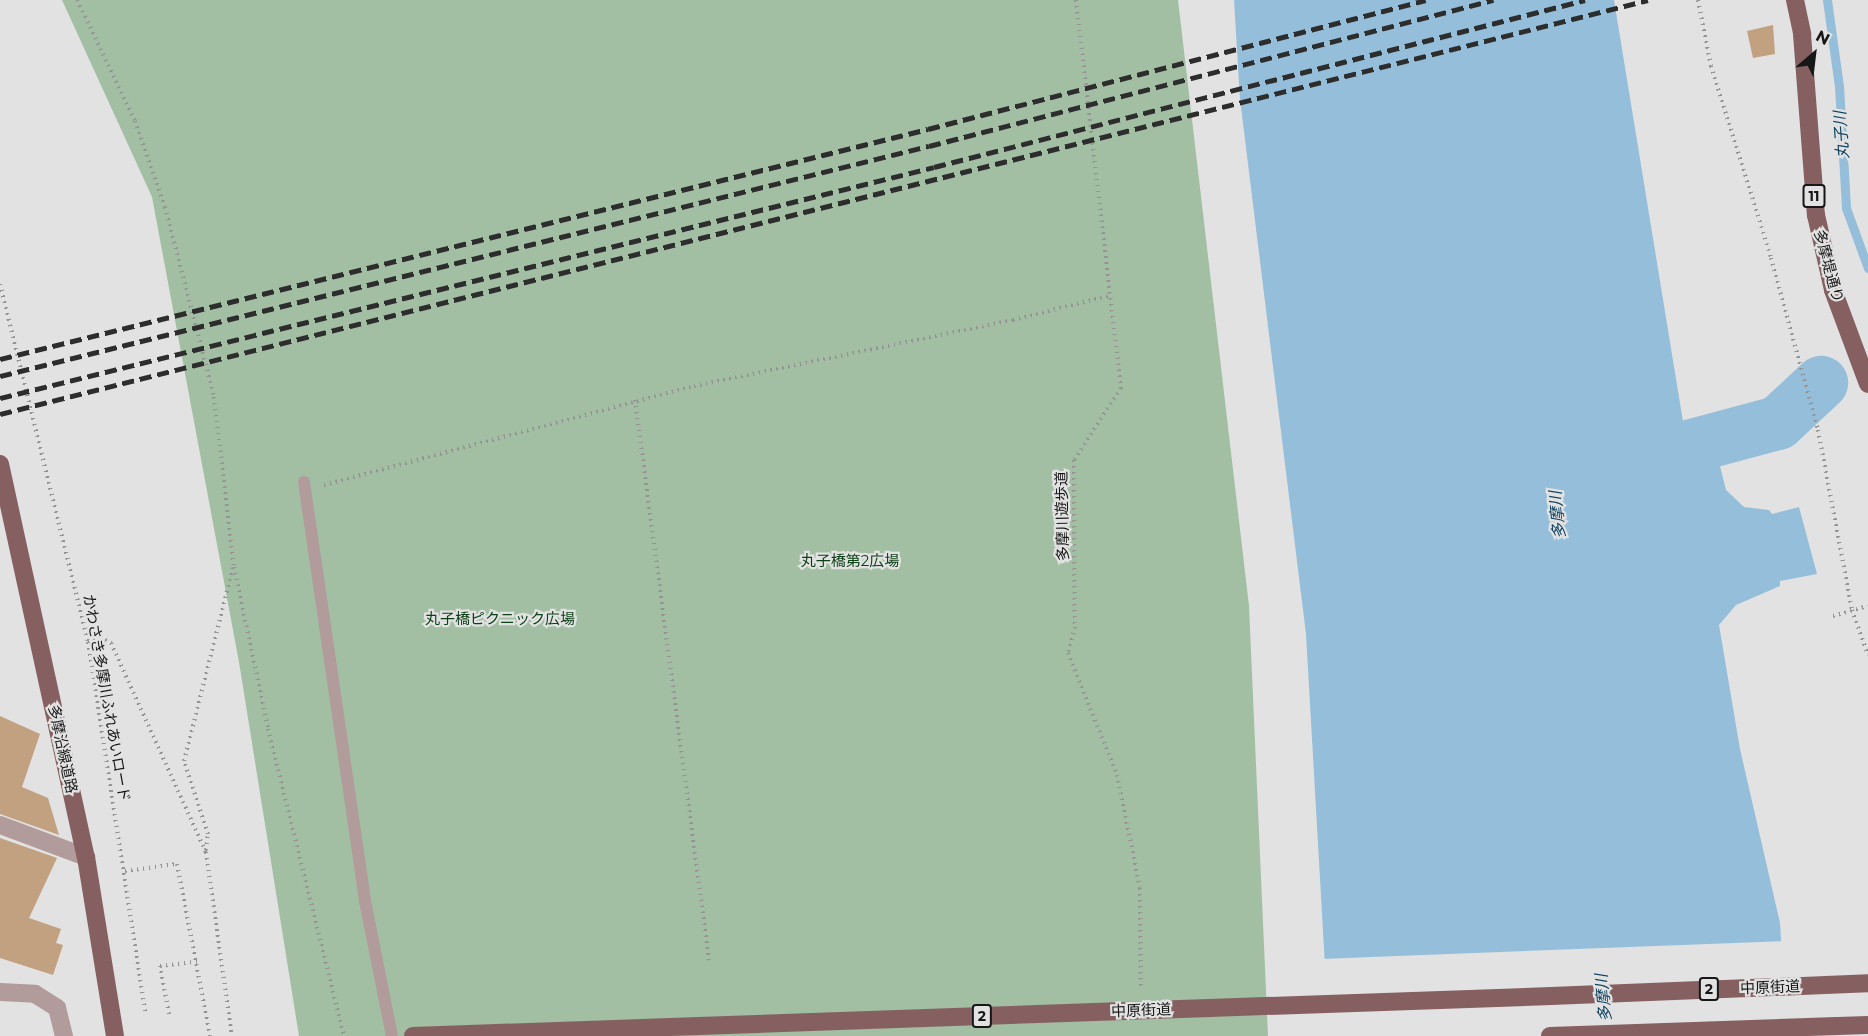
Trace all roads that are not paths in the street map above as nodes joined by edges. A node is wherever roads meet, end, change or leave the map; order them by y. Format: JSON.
{"nodes":[{"id":1,"x":1795,"y":0,"type":"edge"},
{"id":2,"x":1868,"y":384,"type":"edge"},
{"id":3,"x":0,"y":464,"type":"edge"},
{"id":4,"x":309,"y":485,"type":"road end"},
{"id":5,"x":0,"y":825,"type":"edge"},
{"id":6,"x":86,"y":857,"type":"junction"},
{"id":7,"x":1868,"y":983,"type":"edge"},
{"id":8,"x":0,"y":992,"type":"edge"},
{"id":9,"x":1868,"y":1025,"type":"edge"},
{"id":10,"x":64,"y":1036,"type":"edge"},
{"id":11,"x":116,"y":1036,"type":"edge"},
{"id":12,"x":392,"y":1036,"type":"edge"},
{"id":13,"x":413,"y":1036,"type":"edge"},
{"id":14,"x":1550,"y":1036,"type":"edge"}],
"edges":[{"from":1,"to":2,"type":"main road","name":"多摩堤通り","number":"11"},
{"from":3,"to":6,"type":"main road","name":"多摩沿線道路"},
{"from":4,"to":12,"type":"lane"},
{"from":5,"to":6,"type":"street"},
{"from":6,"to":11,"type":"main road","name":"多摩沿線道路"},
{"from":7,"to":13,"type":"main road","name":"中原街道","number":"2","bridge":true},
{"from":8,"to":10,"type":"street"},
{"from":9,"to":14,"type":"main road"}]}
